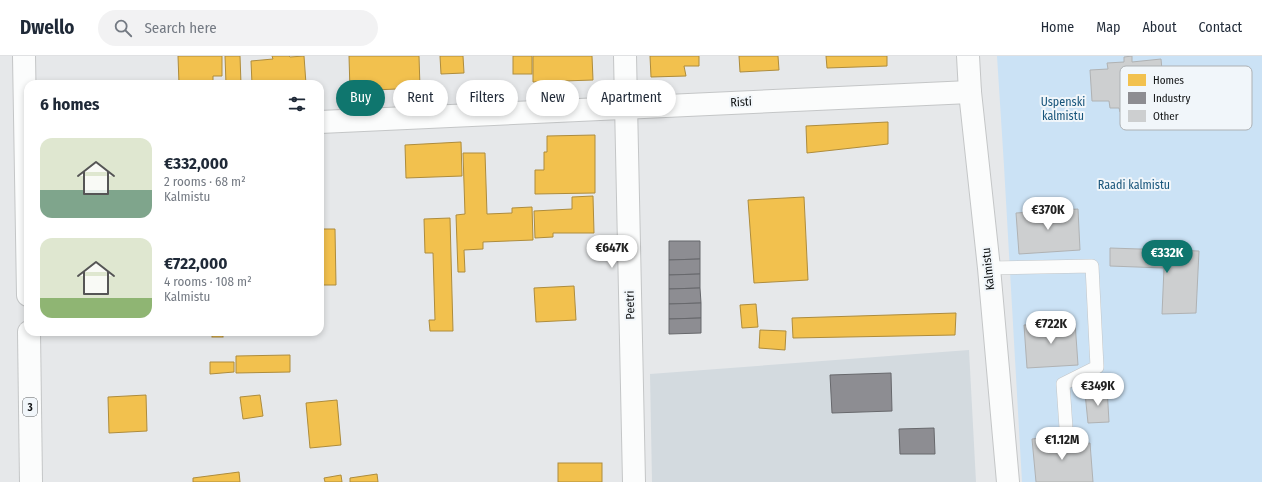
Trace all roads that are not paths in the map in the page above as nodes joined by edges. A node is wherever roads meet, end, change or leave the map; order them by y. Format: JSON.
{"nodes":[{"id":1,"x":24,"y":56,"type":"edge"},
{"id":2,"x":625,"y":56,"type":"edge"},
{"id":3,"x":968,"y":56,"type":"edge"},
{"id":4,"x":25,"y":80,"type":"edge"},
{"id":5,"x":625,"y":80,"type":"edge"},
{"id":6,"x":970,"y":92,"type":"junction"},
{"id":7,"x":676,"y":106,"type":"edge"},
{"id":8,"x":587,"y":110,"type":"edge"},
{"id":9,"x":626,"y":116,"type":"edge"},
{"id":10,"x":324,"y":122,"type":"edge"},
{"id":11,"x":988,"y":268,"type":"junction"},
{"id":12,"x":28,"y":336,"type":"edge"},
{"id":13,"x":1066,"y":428,"type":"dead end"},
{"id":14,"x":31,"y":482,"type":"edge"},
{"id":15,"x":634,"y":482,"type":"edge"},
{"id":16,"x":1008,"y":482,"type":"edge"}],
"edges":[{"from":1,"to":4,"type":"main road"},
{"from":2,"to":5,"type":"main road","name":"Peetri"},
{"from":3,"to":6,"type":"main road","name":"Kalmistu"},
{"from":6,"to":7,"type":"main road","name":"Risti"},
{"from":6,"to":11,"type":"main road","name":"Kalmistu"},
{"from":8,"to":10,"type":"main road","name":"Risti"},
{"from":9,"to":15,"type":"main road","name":"Peetri"},
{"from":11,"to":13,"type":"lane"},
{"from":11,"to":16,"type":"main road","name":"Kalmistu"},
{"from":12,"to":14,"type":"main road","number":"3"}]}
